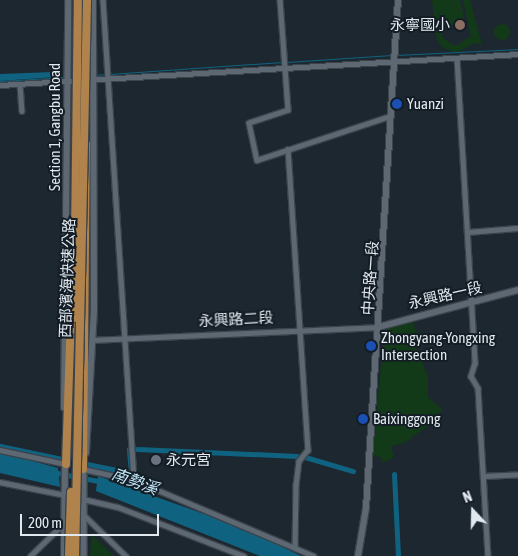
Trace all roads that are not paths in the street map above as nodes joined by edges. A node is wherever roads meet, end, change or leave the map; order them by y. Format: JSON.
{"nodes":[{"id":1,"x":68,"y":0,"type":"edge"},
{"id":2,"x":78,"y":0,"type":"edge"},
{"id":3,"x":85,"y":0,"type":"edge"},
{"id":4,"x":93,"y":0,"type":"edge"},
{"id":5,"x":103,"y":0,"type":"edge"},
{"id":6,"x":280,"y":0,"type":"edge"},
{"id":7,"x":398,"y":0,"type":"edge"},
{"id":8,"x":518,"y":54,"type":"edge"},
{"id":9,"x":457,"y":58,"type":"junction"},
{"id":10,"x":394,"y":61,"type":"junction"},
{"id":11,"x":284,"y":67,"type":"junction"},
{"id":12,"x":107,"y":77,"type":"junction"},
{"id":13,"x":82,"y":80,"type":"junction"},
{"id":14,"x":92,"y":80,"type":"junction"},
{"id":15,"x":69,"y":83,"type":"junction"},
{"id":16,"x":20,"y":84,"type":"junction"},
{"id":17,"x":0,"y":85,"type":"edge"},
{"id":18,"x":78,"y":91,"type":"junction"},
{"id":19,"x":22,"y":111,"type":"dead end"},
{"id":20,"x":390,"y":116,"type":"junction"},
{"id":21,"x":86,"y":141,"type":"junction"},
{"id":22,"x":288,"y":149,"type":"junction"},
{"id":23,"x":518,"y":228,"type":"edge"},
{"id":24,"x":467,"y":232,"type":"junction"},
{"id":25,"x":518,"y":290,"type":"edge"},
{"id":26,"x":472,"y":301,"type":"junction"},
{"id":27,"x":379,"y":327,"type":"junction"},
{"id":28,"x":300,"y":328,"type":"junction"},
{"id":29,"x":127,"y":338,"type":"junction"},
{"id":30,"x":93,"y":340,"type":"junction"},
{"id":31,"x":79,"y":423,"type":"junction"},
{"id":32,"x":0,"y":450,"type":"edge"},
{"id":33,"x":66,"y":464,"type":"junction"},
{"id":34,"x":83,"y":469,"type":"junction"},
{"id":35,"x":518,"y":474,"type":"edge"},
{"id":36,"x":485,"y":476,"type":"junction"},
{"id":37,"x":134,"y":480,"type":"junction"},
{"id":38,"x":0,"y":482,"type":"edge"},
{"id":39,"x":64,"y":495,"type":"junction"},
{"id":40,"x":82,"y":499,"type":"junction"},
{"id":41,"x":84,"y":515,"type":"junction"},
{"id":42,"x":64,"y":524,"type":"junction"},
{"id":43,"x":295,"y":546,"type":"junction"},
{"id":44,"x":30,"y":556,"type":"edge"},
{"id":45,"x":64,"y":556,"type":"edge"},
{"id":46,"x":69,"y":556,"type":"edge"},
{"id":47,"x":75,"y":556,"type":"edge"},
{"id":48,"x":84,"y":556,"type":"edge"},
{"id":49,"x":126,"y":556,"type":"edge"},
{"id":50,"x":244,"y":556,"type":"edge"},
{"id":51,"x":314,"y":556,"type":"edge"},
{"id":52,"x":358,"y":556,"type":"edge"},
{"id":53,"x":488,"y":556,"type":"edge"}],
"edges":[{"from":1,"to":15,"type":"street","name":"Section 1, Gangbu Road"},
{"from":2,"to":18,"type":"highway","name":"西部濱海快速公路","bridge":true},
{"from":3,"to":13,"type":"street","name":"Section 1, Gangbu Road"},
{"from":3,"to":21,"type":"highway","name":"西部濱海快速公路","bridge":true},
{"from":4,"to":14,"type":"street","name":"Section 1, Gangbu Road"},
{"from":5,"to":12,"type":"street"},
{"from":6,"to":11,"type":"street"},
{"from":7,"to":10,"type":"street","name":"中央路一段"},
{"from":8,"to":9,"type":"street"},
{"from":9,"to":10,"type":"street"},
{"from":9,"to":24,"type":"street"},
{"from":10,"to":11,"type":"street"},
{"from":10,"to":20,"type":"street","name":"中央路一段"},
{"from":11,"to":12,"type":"street"},
{"from":11,"to":22,"type":"street"},
{"from":12,"to":14,"type":"street"},
{"from":12,"to":29,"type":"street"},
{"from":13,"to":14,"type":"street"},
{"from":13,"to":15,"type":"street"},
{"from":13,"to":31,"type":"street","name":"Section 1, Gangbu Road"},
{"from":14,"to":30,"type":"street","name":"Section 1, Gangbu Road"},
{"from":15,"to":16,"type":"street"},
{"from":15,"to":33,"type":"street","name":"Section 1, Gangbu Road"},
{"from":16,"to":17,"type":"street"},
{"from":16,"to":19,"type":"street"},
{"from":18,"to":33,"type":"highway","bridge":true},
{"from":18,"to":46,"type":"highway","name":"西部濱海快速公路","bridge":true},
{"from":20,"to":22,"type":"street"},
{"from":20,"to":27,"type":"street","name":"中央路一段"},
{"from":21,"to":34,"type":"highway","bridge":true},
{"from":21,"to":47,"type":"highway","name":"西部濱海快速公路","bridge":true},
{"from":22,"to":28,"type":"street"},
{"from":23,"to":24,"type":"street"},
{"from":24,"to":26,"type":"street"},
{"from":25,"to":26,"type":"street","name":"永興路一段"},
{"from":26,"to":27,"type":"street","name":"永興路一段"},
{"from":26,"to":36,"type":"street"},
{"from":27,"to":28,"type":"street","name":"永興路二段"},
{"from":27,"to":52,"type":"street","name":"中央路一段"},
{"from":28,"to":29,"type":"street","name":"永興路二段"},
{"from":28,"to":43,"type":"street"},
{"from":29,"to":30,"type":"street","name":"永興路二段"},
{"from":29,"to":37,"type":"street"},
{"from":30,"to":34,"type":"street","name":"Section 1, Gangbu Road"},
{"from":31,"to":34,"type":"street","name":"Section 1, Gangbu Road"},
{"from":31,"to":42,"type":"street","name":"Section 1, Gangbu Road"},
{"from":32,"to":33,"type":"street"},
{"from":33,"to":39,"type":"street","name":"Section 1, Gangbu Road"},
{"from":34,"to":37,"type":"street"},
{"from":34,"to":40,"type":"street","name":"Section 1, Gangbu Road"},
{"from":35,"to":36,"type":"street"},
{"from":36,"to":53,"type":"street"},
{"from":37,"to":43,"type":"street"},
{"from":38,"to":39,"type":"street"},
{"from":39,"to":42,"type":"street","name":"Section 1, Gangbu Road"},
{"from":40,"to":41,"type":"street","name":"Section 1, Gangbu Road"},
{"from":40,"to":50,"type":"street"},
{"from":41,"to":48,"type":"street","name":"Section 1, Gangbu Road"},
{"from":41,"to":49,"type":"street"},
{"from":42,"to":44,"type":"street"},
{"from":42,"to":45,"type":"street","name":"Section 1, Gangbu Road"},
{"from":43,"to":51,"type":"street"}]}
